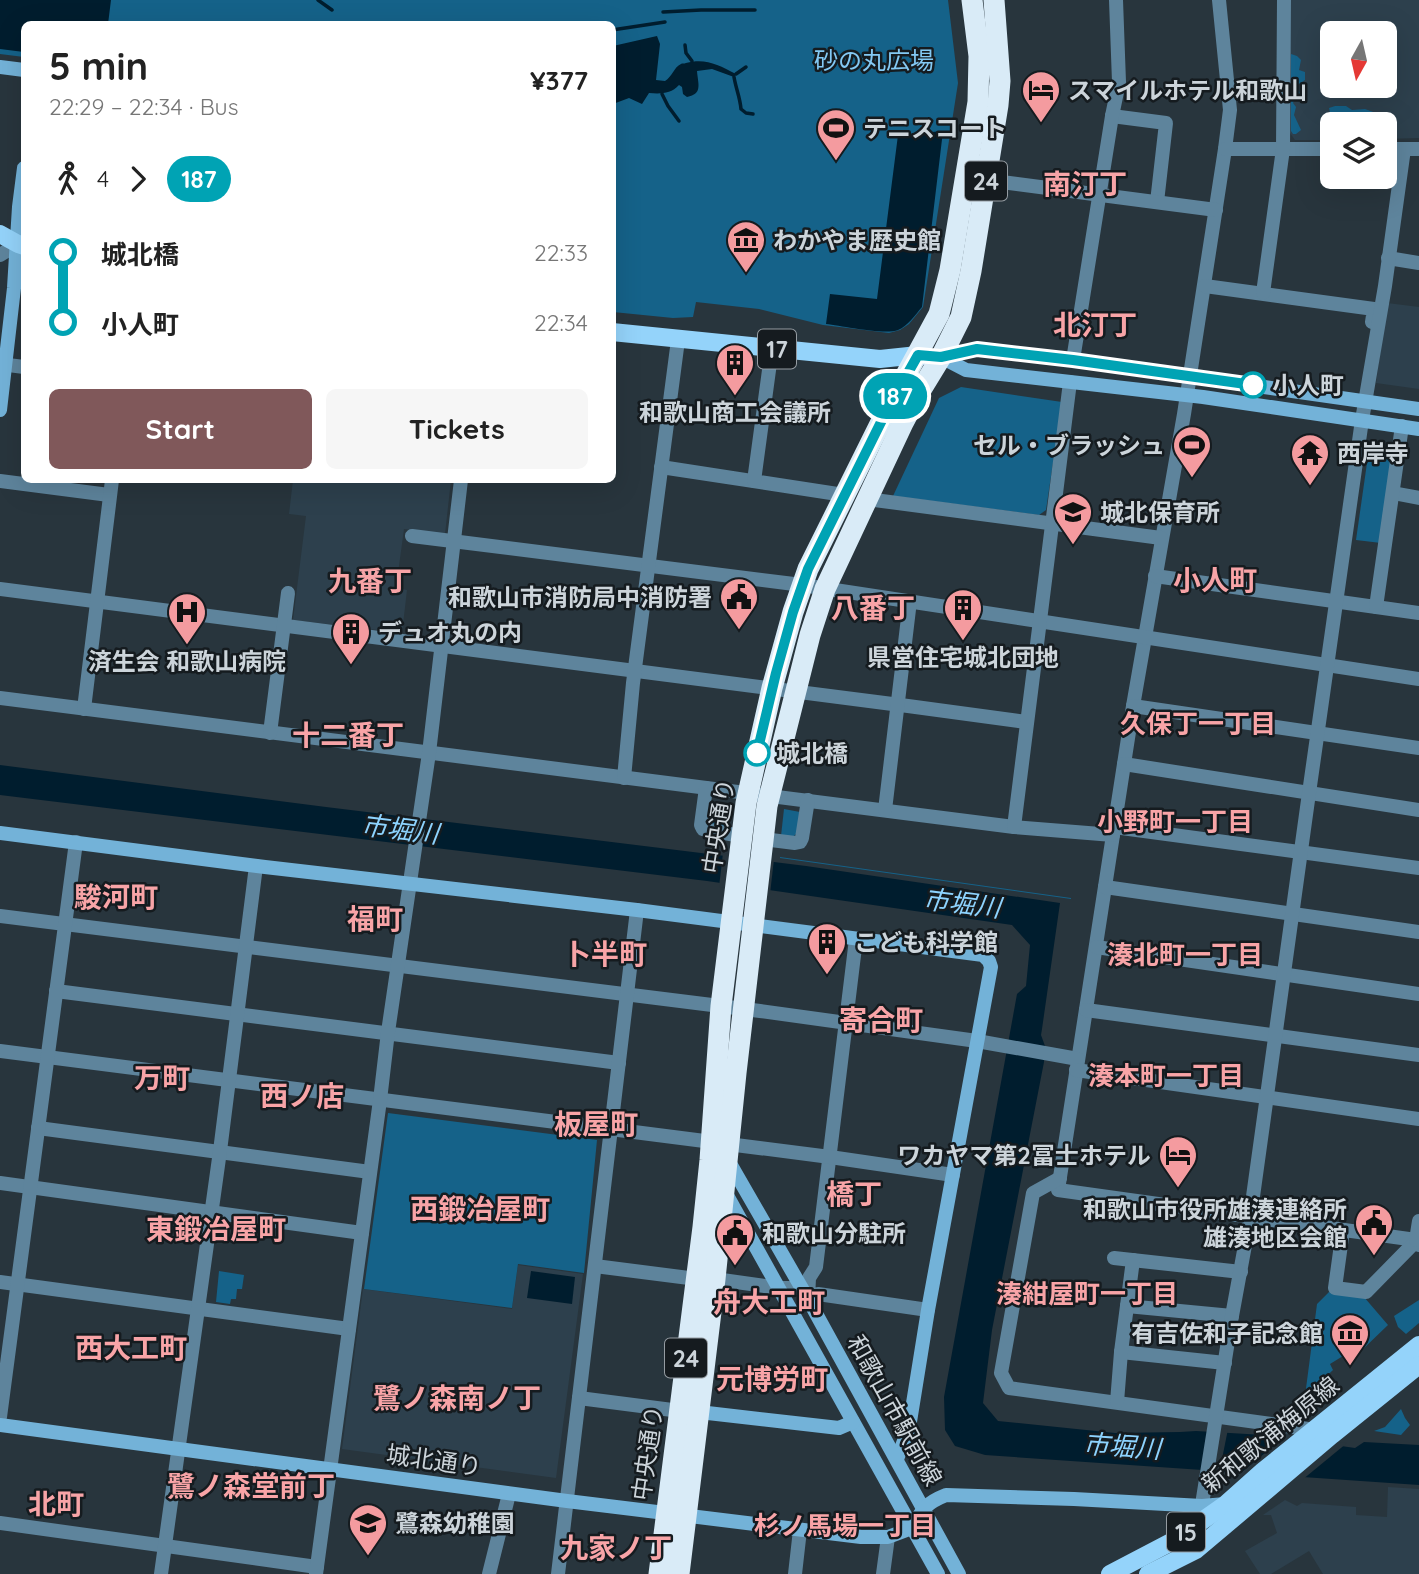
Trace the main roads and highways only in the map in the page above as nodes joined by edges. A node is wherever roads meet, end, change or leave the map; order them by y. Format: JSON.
{"nodes":[{"id":1,"x":972,"y":0,"type":"edge"},
{"id":2,"x":994,"y":0,"type":"edge"},
{"id":3,"x":0,"y":234,"type":"edge"},
{"id":4,"x":14,"y":246,"type":"edge"},
{"id":5,"x":616,"y":332,"type":"edge"},
{"id":6,"x":918,"y":355,"type":"junction"},
{"id":7,"x":941,"y":357,"type":"junction"},
{"id":8,"x":719,"y":1151,"type":"junction"},
{"id":9,"x":706,"y":1279,"type":"junction"},
{"id":10,"x":1419,"y":1345,"type":"edge"},
{"id":11,"x":1419,"y":1365,"type":"edge"},
{"id":12,"x":1319,"y":1432,"type":"junction"},
{"id":13,"x":676,"y":1515,"type":"junction"},
{"id":14,"x":659,"y":1574,"type":"edge"},
{"id":15,"x":680,"y":1574,"type":"edge"},
{"id":16,"x":1110,"y":1574,"type":"edge"},
{"id":17,"x":1148,"y":1574,"type":"edge"}],
"edges":[{"from":1,"to":6,"type":"highway","name":"中央通り","number":"24"},
{"from":2,"to":7,"type":"highway","name":"中央通り","number":"24"},
{"from":3,"to":4,"type":"main road"},
{"from":5,"to":6,"type":"main road","number":"17"},
{"from":6,"to":7,"type":"main road","number":"17"},
{"from":6,"to":8,"type":"highway","name":"中央通り","number":"24"},
{"from":7,"to":8,"type":"highway","name":"中央通り","number":"24"},
{"from":8,"to":9,"type":"highway","name":"中央通り","number":"24"},
{"from":8,"to":9,"type":"highway","name":"中央通り","number":"24"},
{"from":9,"to":13,"type":"highway","name":"中央通り","number":"24"},
{"from":10,"to":12,"type":"main road","name":"新和歌浦梅原線","number":"15"},
{"from":11,"to":12,"type":"main road","name":"新和歌浦梅原線","number":"15"},
{"from":12,"to":16,"type":"main road","name":"新和歌浦梅原線","number":"15"},
{"from":12,"to":17,"type":"main road","name":"新和歌浦梅原線","number":"15"},
{"from":13,"to":14,"type":"highway","name":"中央通り","number":"24"},
{"from":13,"to":15,"type":"highway","name":"中央通り","number":"24"}]}
